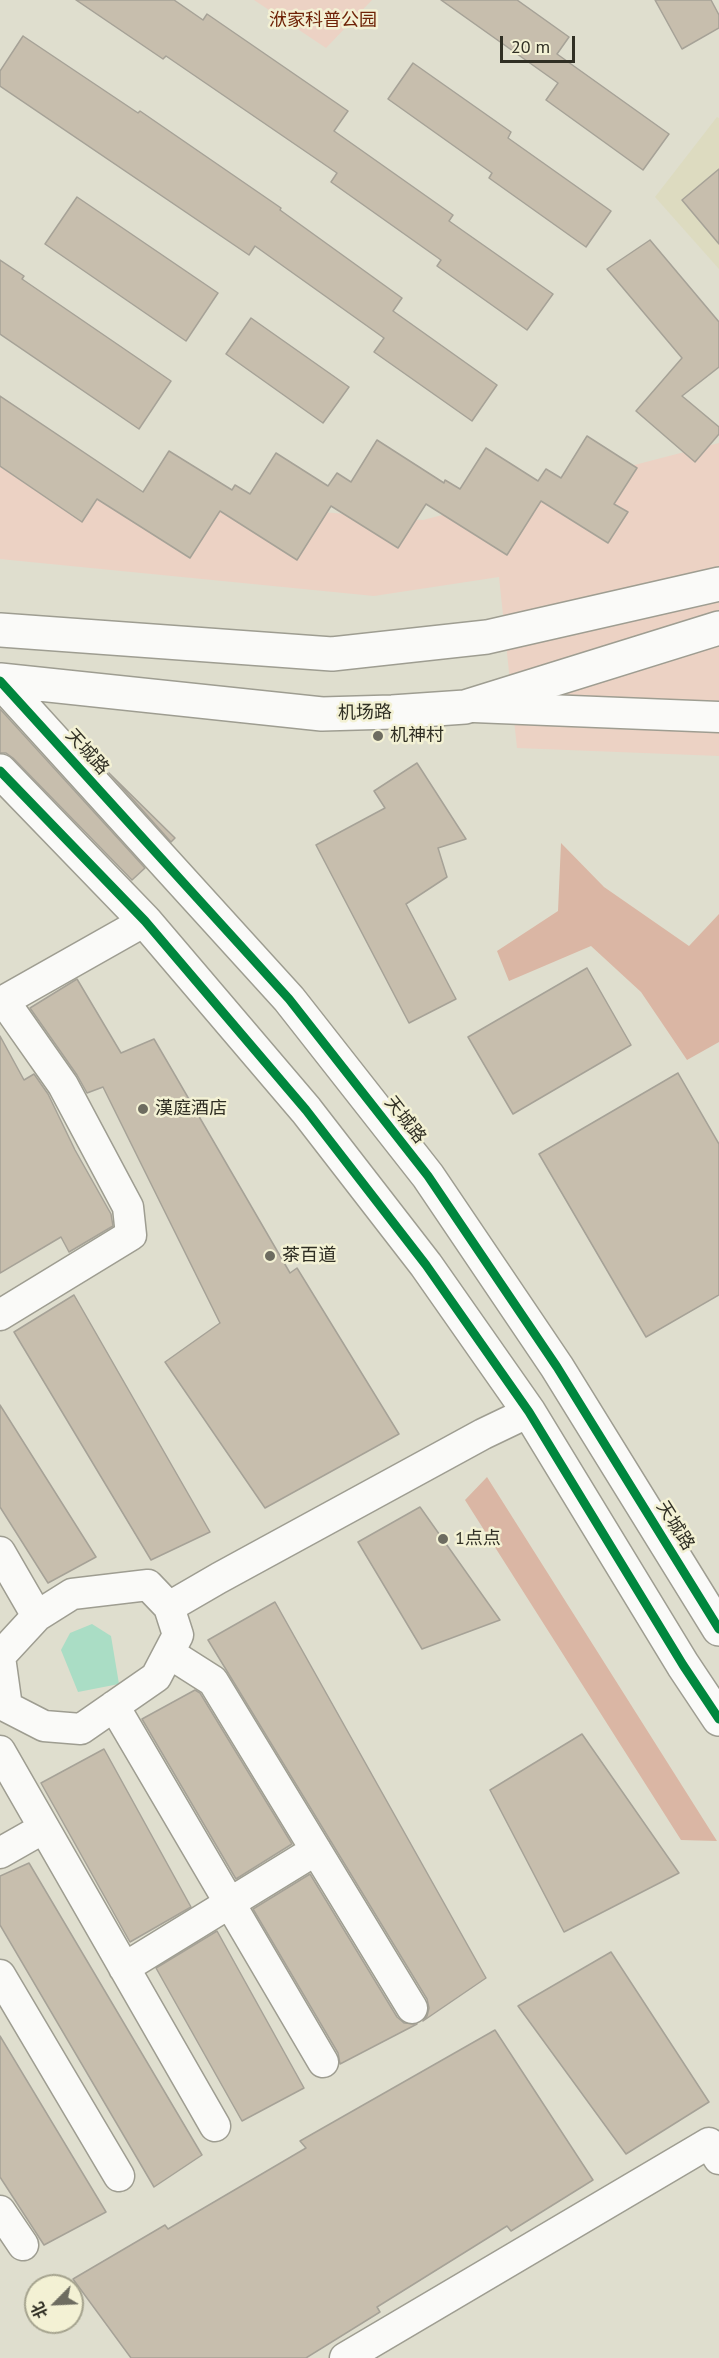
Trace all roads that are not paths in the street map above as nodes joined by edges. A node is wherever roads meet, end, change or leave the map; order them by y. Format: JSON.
{"nodes":[{"id":1,"x":719,"y":584,"type":"edge"},
{"id":2,"x":719,"y":628,"type":"edge"},
{"id":3,"x":0,"y":630,"type":"edge"},
{"id":4,"x":0,"y":680,"type":"edge"},
{"id":5,"x":465,"y":707,"type":"junction"},
{"id":6,"x":719,"y":717,"type":"edge"},
{"id":7,"x":0,"y":771,"type":"edge"},
{"id":8,"x":145,"y":921,"type":"junction"},
{"id":9,"x":2,"y":1002,"type":"edge"},
{"id":10,"x":0,"y":1315,"type":"edge"},
{"id":11,"x":529,"y":1412,"type":"junction"},
{"id":12,"x":0,"y":1552,"type":"edge"},
{"id":13,"x":169,"y":1607,"type":"junction"},
{"id":14,"x":37,"y":1616,"type":"junction"},
{"id":15,"x":719,"y":1629,"type":"edge"},
{"id":16,"x":169,"y":1653,"type":"junction"},
{"id":17,"x":0,"y":1657,"type":"edge"},
{"id":18,"x":683,"y":1665,"type":"junction"},
{"id":19,"x":114,"y":1706,"type":"junction"},
{"id":20,"x":4,"y":1709,"type":"edge"},
{"id":21,"x":719,"y":1719,"type":"edge"},
{"id":22,"x":719,"y":1733,"type":"edge"},
{"id":23,"x":0,"y":1751,"type":"edge"},
{"id":24,"x":44,"y":1828,"type":"junction"},
{"id":25,"x":316,"y":1850,"type":"junction"},
{"id":26,"x":0,"y":1853,"type":"edge"},
{"id":27,"x":230,"y":1902,"type":"junction"},
{"id":28,"x":124,"y":1968,"type":"junction"},
{"id":29,"x":0,"y":1975,"type":"edge"},
{"id":30,"x":412,"y":2008,"type":"dead end"},
{"id":31,"x":323,"y":2062,"type":"dead end"},
{"id":32,"x":215,"y":2126,"type":"dead end"},
{"id":33,"x":719,"y":2159,"type":"edge"},
{"id":34,"x":119,"y":2176,"type":"dead end"},
{"id":35,"x":0,"y":2211,"type":"edge"},
{"id":36,"x":23,"y":2245,"type":"dead end"},
{"id":37,"x":345,"y":2358,"type":"edge"}],
"edges":[{"from":1,"to":3,"type":"main road"},
{"from":2,"to":5,"type":"main road","name":"机场路"},
{"from":4,"to":5,"type":"main road","name":"机场路"},
{"from":4,"to":15,"type":"main road","name":"天城路"},
{"from":5,"to":6,"type":"street"},
{"from":7,"to":8,"type":"main road"},
{"from":8,"to":9,"type":"street"},
{"from":8,"to":11,"type":"main road"},
{"from":9,"to":10,"type":"street"},
{"from":11,"to":13,"type":"street"},
{"from":11,"to":18,"type":"main road"},
{"from":12,"to":14,"type":"street"},
{"from":13,"to":14,"type":"street"},
{"from":13,"to":16,"type":"street"},
{"from":14,"to":17,"type":"street"},
{"from":16,"to":19,"type":"street"},
{"from":16,"to":25,"type":"street"},
{"from":17,"to":20,"type":"street"},
{"from":18,"to":21,"type":"main road"},
{"from":18,"to":22,"type":"street"},
{"from":19,"to":20,"type":"street"},
{"from":19,"to":27,"type":"street"},
{"from":23,"to":24,"type":"street"},
{"from":24,"to":26,"type":"street"},
{"from":24,"to":28,"type":"street"},
{"from":25,"to":27,"type":"street"},
{"from":25,"to":30,"type":"street"},
{"from":27,"to":28,"type":"street"},
{"from":27,"to":31,"type":"street"},
{"from":28,"to":32,"type":"street"},
{"from":29,"to":34,"type":"street"},
{"from":33,"to":37,"type":"street"},
{"from":35,"to":36,"type":"street"}]}
